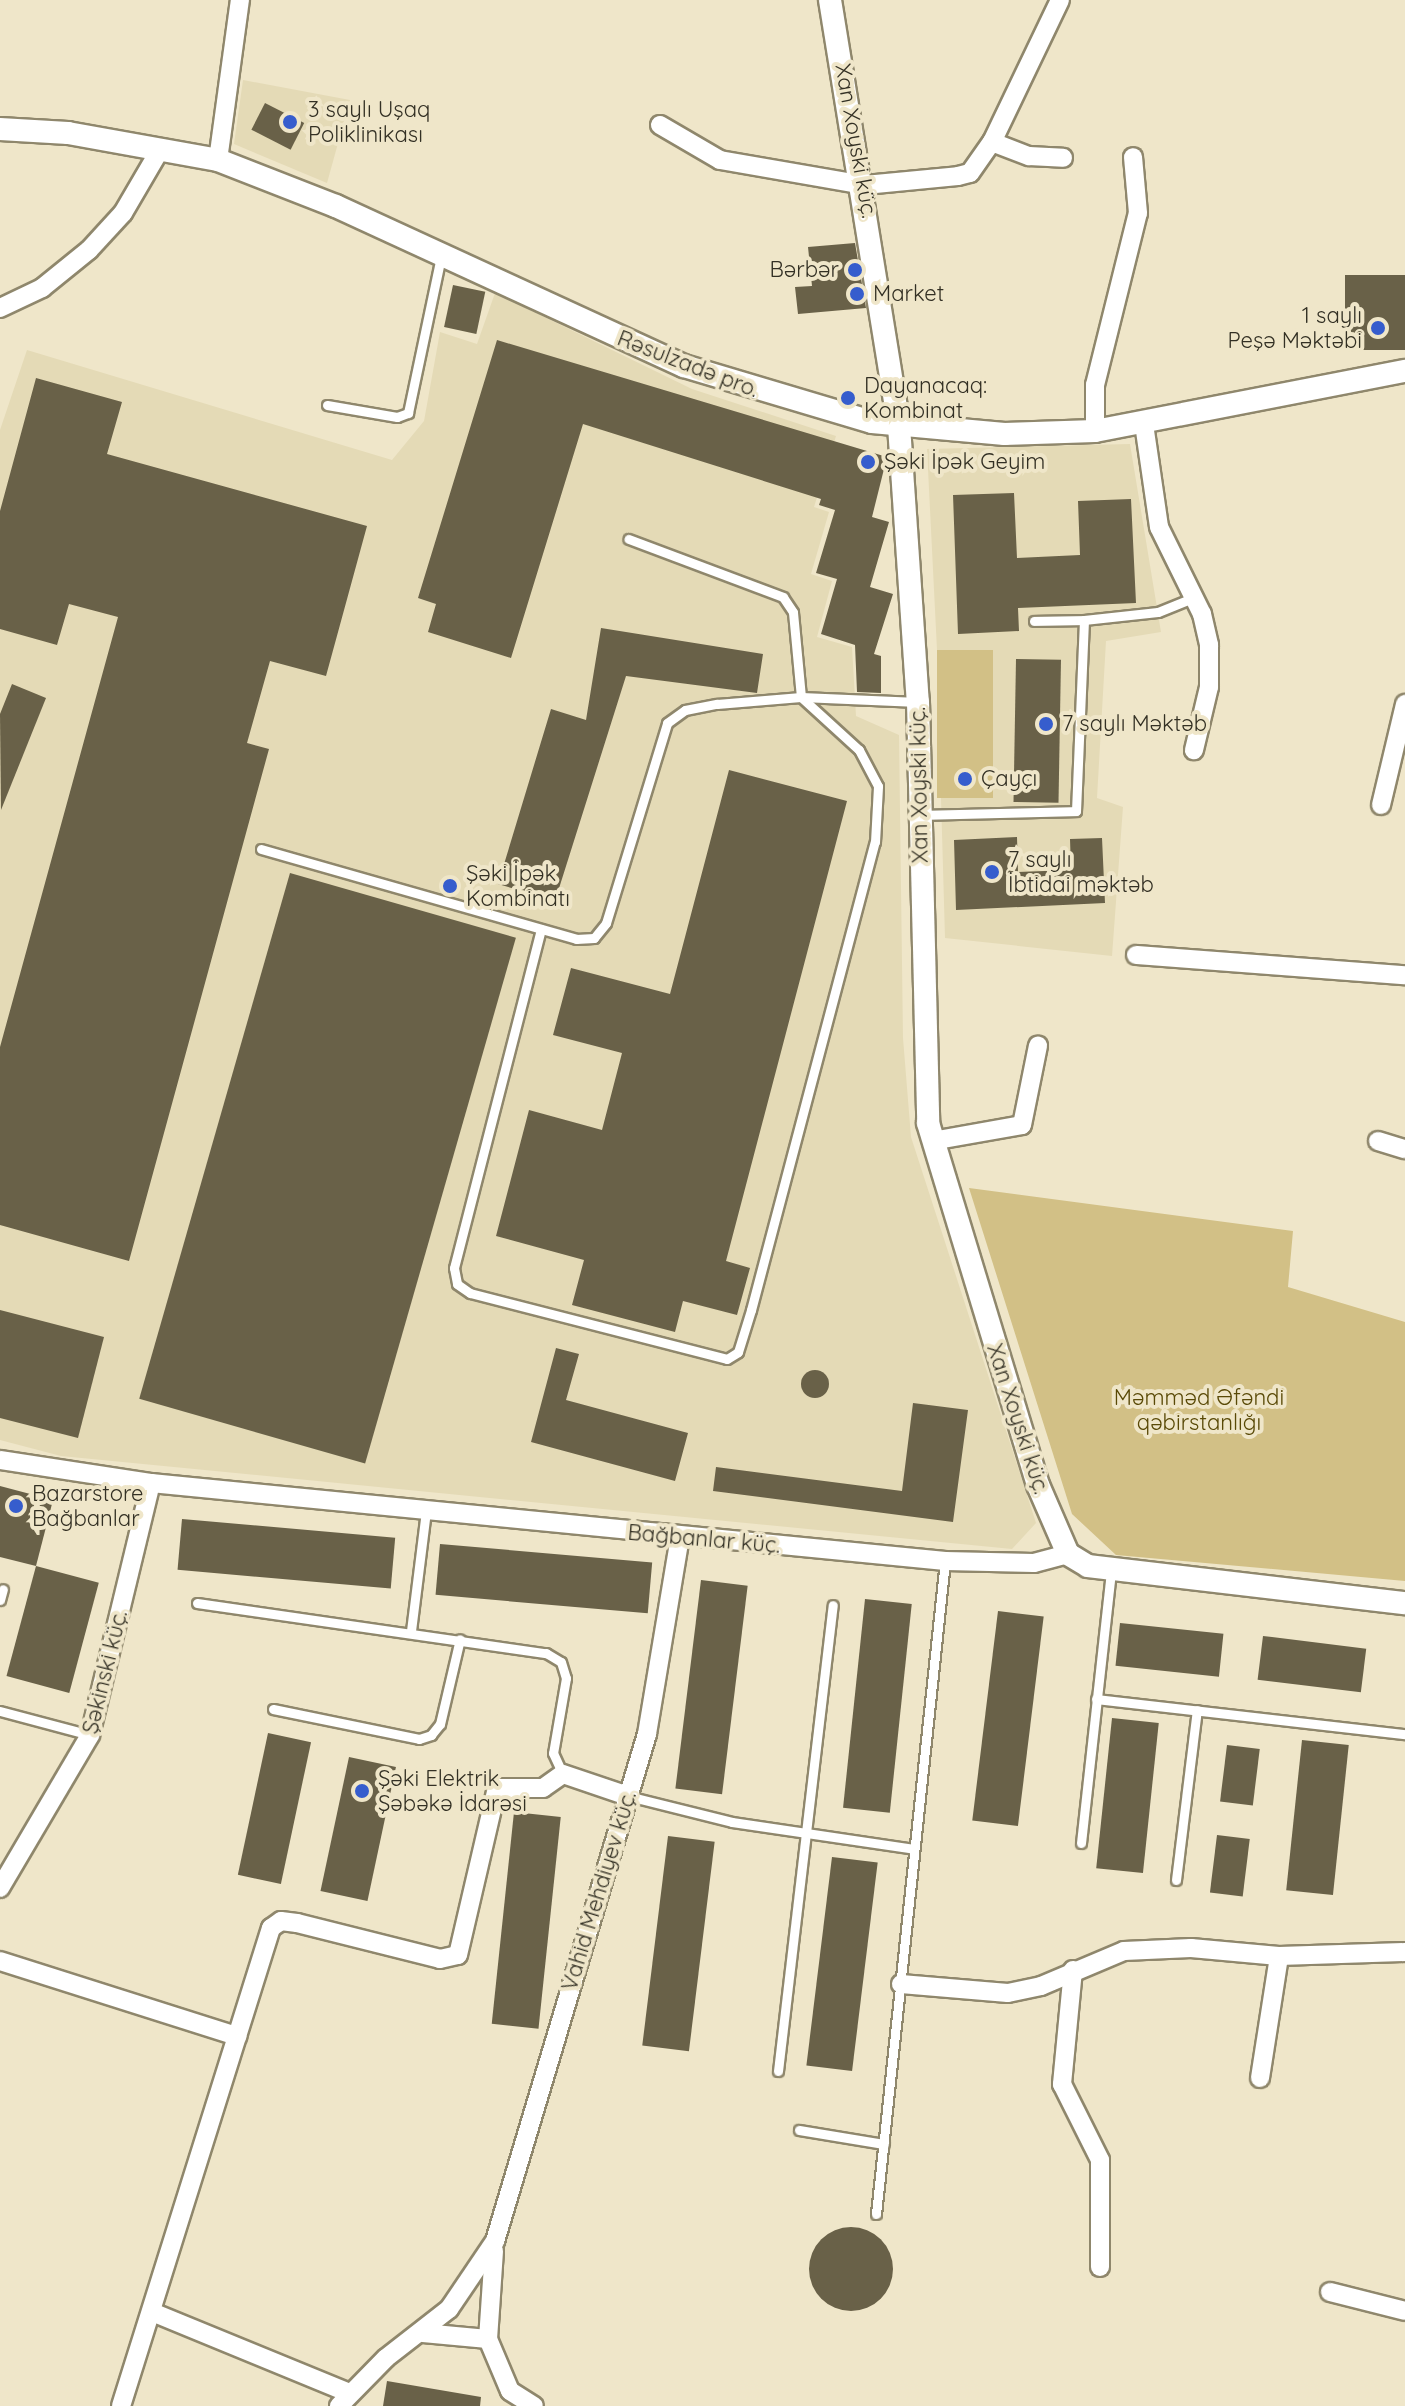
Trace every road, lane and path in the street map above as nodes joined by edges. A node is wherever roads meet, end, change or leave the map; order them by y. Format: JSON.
{"nodes":[{"id":1,"x":240,"y":0,"type":"edge"},
{"id":2,"x":830,"y":0,"type":"edge"},
{"id":3,"x":1060,"y":0,"type":"edge"},
{"id":4,"x":2,"y":124,"type":"edge"},
{"id":5,"x":660,"y":125,"type":"dead end"},
{"id":6,"x":992,"y":142,"type":"junction"},
{"id":7,"x":161,"y":148,"type":"junction"},
{"id":8,"x":1133,"y":157,"type":"dead end"},
{"id":9,"x":1063,"y":158,"type":"dead end"},
{"id":10,"x":218,"y":160,"type":"junction"},
{"id":11,"x":865,"y":185,"type":"junction"},
{"id":12,"x":441,"y":256,"type":"junction"},
{"id":13,"x":0,"y":308,"type":"edge"},
{"id":14,"x":1405,"y":371,"type":"edge"},
{"id":15,"x":327,"y":405,"type":"dead end"},
{"id":16,"x":1144,"y":424,"type":"junction"},
{"id":17,"x":899,"y":426,"type":"junction"},
{"id":18,"x":1095,"y":431,"type":"junction"},
{"id":19,"x":629,"y":539,"type":"dead end"},
{"id":20,"x":1193,"y":598,"type":"junction"},
{"id":21,"x":1084,"y":620,"type":"junction"},
{"id":22,"x":1034,"y":621,"type":"dead end"},
{"id":23,"x":801,"y":697,"type":"junction"},
{"id":24,"x":918,"y":702,"type":"junction"},
{"id":25,"x":1405,"y":704,"type":"edge"},
{"id":26,"x":1194,"y":750,"type":"dead end"},
{"id":27,"x":1381,"y":805,"type":"dead end"},
{"id":28,"x":919,"y":815,"type":"junction"},
{"id":29,"x":261,"y":849,"type":"dead end"},
{"id":30,"x":541,"y":929,"type":"junction"},
{"id":31,"x":1136,"y":955,"type":"dead end"},
{"id":32,"x":1405,"y":975,"type":"edge"},
{"id":33,"x":1038,"y":1046,"type":"dead end"},
{"id":34,"x":932,"y":1141,"type":"junction"},
{"id":35,"x":1378,"y":1141,"type":"dead end"},
{"id":36,"x":1405,"y":1149,"type":"edge"},
{"id":37,"x":0,"y":1460,"type":"edge"},
{"id":38,"x":151,"y":1483,"type":"junction"},
{"id":39,"x":426,"y":1511,"type":"junction"},
{"id":40,"x":680,"y":1537,"type":"junction"},
{"id":41,"x":1068,"y":1554,"type":"junction"},
{"id":42,"x":945,"y":1561,"type":"junction"},
{"id":43,"x":1111,"y":1572,"type":"junction"},
{"id":44,"x":3,"y":1589,"type":"dead end"},
{"id":45,"x":0,"y":1600,"type":"edge"},
{"id":46,"x":197,"y":1603,"type":"dead end"},
{"id":47,"x":1405,"y":1603,"type":"edge"},
{"id":48,"x":833,"y":1605,"type":"dead end"},
{"id":49,"x":411,"y":1631,"type":"junction"},
{"id":50,"x":460,"y":1639,"type":"junction"},
{"id":51,"x":1096,"y":1699,"type":"junction"},
{"id":52,"x":273,"y":1709,"type":"dead end"},
{"id":53,"x":1197,"y":1710,"type":"junction"},
{"id":54,"x":0,"y":1711,"type":"edge"},
{"id":55,"x":1405,"y":1734,"type":"edge"},
{"id":56,"x":90,"y":1735,"type":"junction"},
{"id":57,"x":563,"y":1774,"type":"junction"},
{"id":58,"x":628,"y":1796,"type":"junction"},
{"id":59,"x":804,"y":1833,"type":"junction"},
{"id":60,"x":1081,"y":1843,"type":"dead end"},
{"id":61,"x":914,"y":1849,"type":"junction"},
{"id":62,"x":1176,"y":1880,"type":"dead end"},
{"id":63,"x":0,"y":1888,"type":"edge"},
{"id":64,"x":1405,"y":1952,"type":"edge"},
{"id":65,"x":1279,"y":1956,"type":"junction"},
{"id":66,"x":0,"y":1961,"type":"edge"},
{"id":67,"x":1073,"y":1970,"type":"junction"},
{"id":68,"x":901,"y":1984,"type":"junction"},
{"id":69,"x":237,"y":2036,"type":"junction"},
{"id":70,"x":778,"y":2071,"type":"dead end"},
{"id":71,"x":1260,"y":2078,"type":"dead end"},
{"id":72,"x":799,"y":2130,"type":"dead end"},
{"id":73,"x":884,"y":2144,"type":"junction"},
{"id":74,"x":876,"y":2214,"type":"dead end"},
{"id":75,"x":495,"y":2241,"type":"junction"},
{"id":76,"x":1100,"y":2267,"type":"dead end"},
{"id":77,"x":1330,"y":2292,"type":"dead end"},
{"id":78,"x":1405,"y":2311,"type":"edge"},
{"id":79,"x":152,"y":2312,"type":"junction"},
{"id":80,"x":423,"y":2333,"type":"junction"},
{"id":81,"x":488,"y":2339,"type":"junction"},
{"id":82,"x":343,"y":2399,"type":"edge"},
{"id":83,"x":121,"y":2406,"type":"edge"},
{"id":84,"x":534,"y":2406,"type":"edge"}],
"edges":[{"from":1,"to":10,"type":"street"},
{"from":2,"to":11,"type":"street","name":"Xan Xoyski küç."},
{"from":3,"to":6,"type":"street"},
{"from":4,"to":7,"type":"street","name":"Rəsulzadə pro."},
{"from":5,"to":11,"type":"street"},
{"from":6,"to":9,"type":"street"},
{"from":6,"to":11,"type":"street"},
{"from":7,"to":10,"type":"street","name":"Rəsulzadə pro."},
{"from":7,"to":13,"type":"street"},
{"from":8,"to":18,"type":"street"},
{"from":10,"to":12,"type":"street","name":"Rəsulzadə pro."},
{"from":11,"to":17,"type":"street","name":"Xan Xoyski küç."},
{"from":12,"to":15,"type":"lane"},
{"from":12,"to":17,"type":"street","name":"Rəsulzadə pro."},
{"from":14,"to":16,"type":"street","name":"Rəsulzadə pro."},
{"from":16,"to":18,"type":"street","name":"Rəsulzadə pro."},
{"from":16,"to":20,"type":"street"},
{"from":17,"to":18,"type":"street","name":"Rəsulzadə pro."},
{"from":17,"to":24,"type":"street","name":"Xan Xoyski küç."},
{"from":19,"to":23,"type":"lane"},
{"from":20,"to":21,"type":"lane"},
{"from":20,"to":26,"type":"street"},
{"from":21,"to":22,"type":"lane"},
{"from":21,"to":28,"type":"lane"},
{"from":23,"to":24,"type":"lane"},
{"from":23,"to":30,"type":"lane"},
{"from":23,"to":30,"type":"lane"},
{"from":24,"to":28,"type":"street","name":"Xan Xoyski küç."},
{"from":25,"to":27,"type":"street"},
{"from":28,"to":34,"type":"street","name":"Xan Xoyski küç."},
{"from":29,"to":30,"type":"lane"},
{"from":31,"to":32,"type":"street"},
{"from":33,"to":34,"type":"street"},
{"from":34,"to":41,"type":"street","name":"Xan Xoyski küç."},
{"from":35,"to":36,"type":"street"},
{"from":37,"to":38,"type":"street","name":"Bağbanlar küç."},
{"from":38,"to":39,"type":"street","name":"Bağbanlar küç."},
{"from":38,"to":56,"type":"street","name":"Şəkinski küç."},
{"from":39,"to":40,"type":"street","name":"Bağbanlar küç."},
{"from":39,"to":49,"type":"lane"},
{"from":40,"to":42,"type":"street","name":"Bağbanlar küç."},
{"from":40,"to":58,"type":"street","name":"Vahid Mehdiyev küç."},
{"from":41,"to":42,"type":"street","name":"Bağbanlar küç."},
{"from":41,"to":43,"type":"street"},
{"from":42,"to":61,"type":"lane"},
{"from":43,"to":47,"type":"street"},
{"from":43,"to":51,"type":"lane"},
{"from":44,"to":45,"type":"lane"},
{"from":46,"to":49,"type":"lane"},
{"from":48,"to":59,"type":"lane"},
{"from":49,"to":50,"type":"lane"},
{"from":50,"to":52,"type":"lane"},
{"from":50,"to":57,"type":"lane"},
{"from":51,"to":53,"type":"lane"},
{"from":51,"to":60,"type":"lane"},
{"from":53,"to":55,"type":"lane"},
{"from":53,"to":62,"type":"lane"},
{"from":54,"to":56,"type":"lane"},
{"from":56,"to":63,"type":"street","name":"Şəkinski küç."},
{"from":57,"to":58,"type":"street"},
{"from":57,"to":69,"type":"street"},
{"from":58,"to":59,"type":"lane"},
{"from":58,"to":75,"type":"street","name":"Vahid Mehdiyev küç."},
{"from":59,"to":61,"type":"lane"},
{"from":59,"to":70,"type":"lane"},
{"from":61,"to":68,"type":"lane"},
{"from":64,"to":65,"type":"street"},
{"from":65,"to":67,"type":"street"},
{"from":65,"to":71,"type":"street"},
{"from":66,"to":69,"type":"street"},
{"from":67,"to":68,"type":"street"},
{"from":67,"to":76,"type":"street"},
{"from":68,"to":73,"type":"lane"},
{"from":69,"to":79,"type":"street"},
{"from":72,"to":73,"type":"lane"},
{"from":73,"to":74,"type":"lane"},
{"from":75,"to":80,"type":"street","name":"Vahid Mehdiyev küç."},
{"from":75,"to":81,"type":"street","name":"Vahid Mehdiyev küç."},
{"from":77,"to":78,"type":"street"},
{"from":79,"to":82,"type":"street"},
{"from":79,"to":83,"type":"street"},
{"from":80,"to":81,"type":"street"},
{"from":80,"to":82,"type":"street","name":"Vahid Mehdiyev küç."},
{"from":81,"to":84,"type":"street","name":"Vahid Mehdiyev küç."}]}
